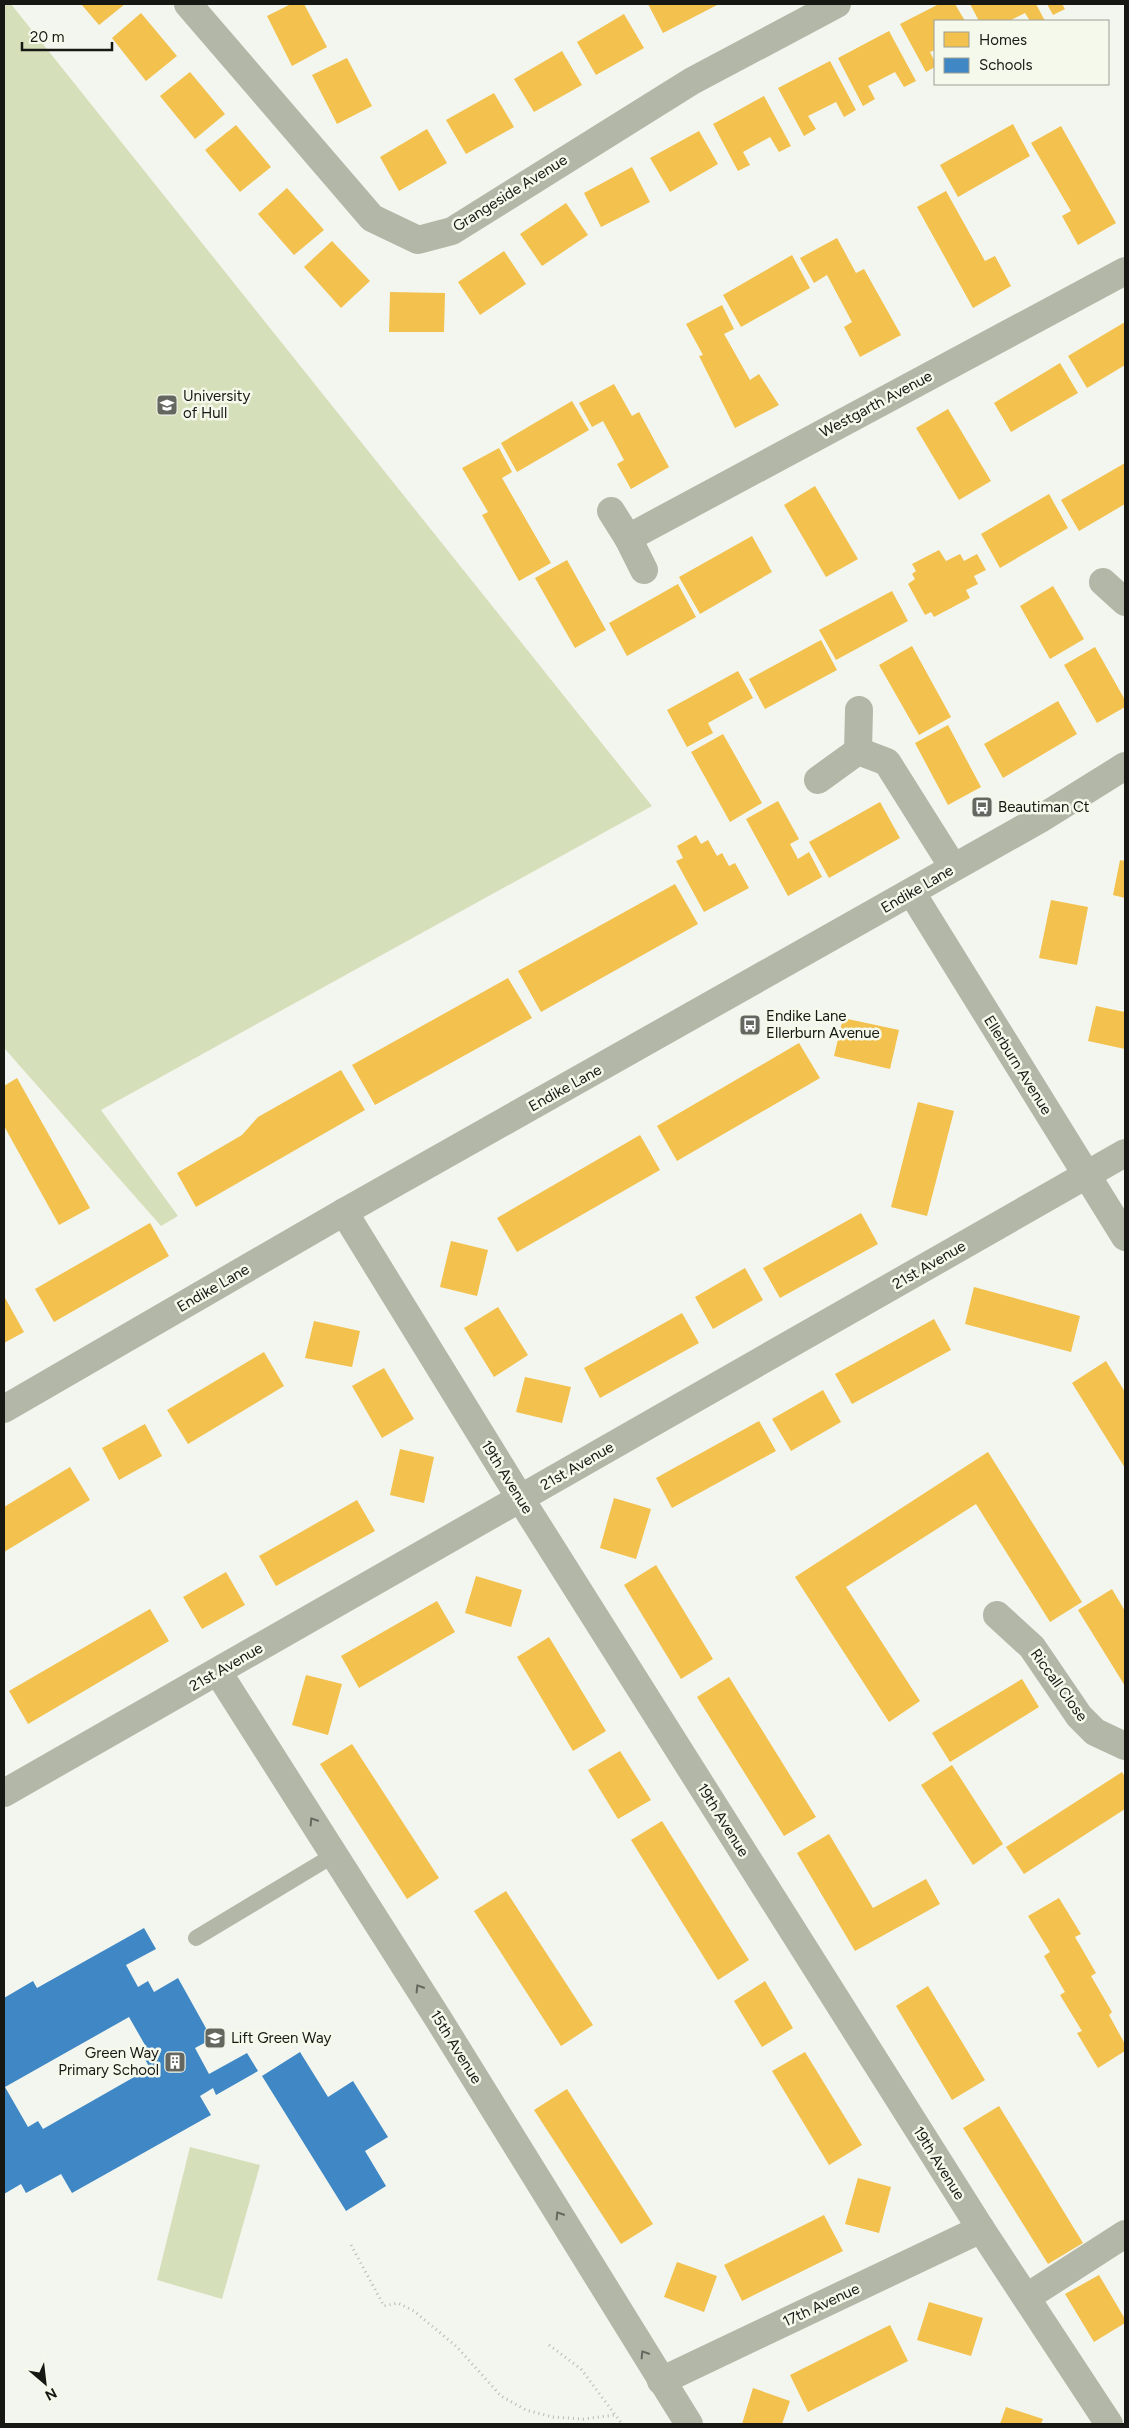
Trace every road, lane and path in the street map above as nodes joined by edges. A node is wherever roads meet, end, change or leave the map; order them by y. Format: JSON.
{"nodes":[{"id":1,"x":188,"y":4,"type":"edge"},
{"id":2,"x":837,"y":4,"type":"edge"},
{"id":3,"x":1125,"y":271,"type":"edge"},
{"id":4,"x":611,"y":512,"type":"dead end"},
{"id":5,"x":628,"y":538,"type":"junction"},
{"id":6,"x":644,"y":570,"type":"dead end"},
{"id":7,"x":1103,"y":582,"type":"dead end"},
{"id":8,"x":1125,"y":602,"type":"edge"},
{"id":9,"x":859,"y":710,"type":"dead end"},
{"id":10,"x":858,"y":751,"type":"junction"},
{"id":11,"x":1125,"y":766,"type":"edge"},
{"id":12,"x":818,"y":780,"type":"dead end"},
{"id":13,"x":954,"y":867,"type":"junction"},
{"id":14,"x":912,"y":893,"type":"junction"},
{"id":15,"x":1125,"y":1153,"type":"edge"},
{"id":16,"x":1086,"y":1175,"type":"junction"},
{"id":17,"x":344,"y":1212,"type":"junction"},
{"id":18,"x":1125,"y":1237,"type":"edge"},
{"id":19,"x":4,"y":1409,"type":"edge"},
{"id":20,"x":520,"y":1498,"type":"junction"},
{"id":21,"x":997,"y":1615,"type":"dead end"},
{"id":22,"x":218,"y":1672,"type":"junction"},
{"id":23,"x":1125,"y":1746,"type":"edge"},
{"id":24,"x":4,"y":1793,"type":"edge"},
{"id":25,"x":334,"y":1855,"type":"junction"},
{"id":26,"x":196,"y":1938,"type":"dead end"},
{"id":27,"x":981,"y":2230,"type":"junction"},
{"id":28,"x":1125,"y":2234,"type":"edge"},
{"id":29,"x":351,"y":2245,"type":"dead end"},
{"id":30,"x":1027,"y":2297,"type":"junction"},
{"id":31,"x":549,"y":2345,"type":"dead end"},
{"id":32,"x":661,"y":2382,"type":"junction"},
{"id":33,"x":615,"y":2415,"type":"junction"},
{"id":34,"x":622,"y":2424,"type":"edge"},
{"id":35,"x":689,"y":2424,"type":"edge"},
{"id":36,"x":1109,"y":2424,"type":"edge"}],
"edges":[{"from":1,"to":2,"type":"street","name":"Grangeside Avenue"},
{"from":3,"to":5,"type":"street","name":"Westgarth Avenue"},
{"from":4,"to":5,"type":"street"},
{"from":5,"to":6,"type":"street"},
{"from":7,"to":8,"type":"street"},
{"from":9,"to":10,"type":"street"},
{"from":10,"to":12,"type":"street"},
{"from":10,"to":13,"type":"street"},
{"from":11,"to":13,"type":"street","name":"Endike Lane"},
{"from":13,"to":14,"type":"street","name":"Endike Lane"},
{"from":14,"to":16,"type":"street","name":"Ellerburn Avenue"},
{"from":14,"to":17,"type":"street","name":"Endike Lane"},
{"from":15,"to":16,"type":"street","name":"21st Avenue"},
{"from":16,"to":18,"type":"street","name":"Ellerburn Avenue"},
{"from":16,"to":20,"type":"street","name":"21st Avenue"},
{"from":17,"to":19,"type":"street","name":"Endike Lane"},
{"from":17,"to":20,"type":"street","name":"19th Avenue"},
{"from":20,"to":22,"type":"street","name":"21st Avenue"},
{"from":20,"to":27,"type":"street","name":"19th Avenue"},
{"from":21,"to":23,"type":"street","name":"Riccall Close"},
{"from":22,"to":24,"type":"street","name":"21st Avenue"},
{"from":25,"to":22,"type":"street","name":"15th Avenue","one_way":true},
{"from":25,"to":26,"type":"lane"},
{"from":32,"to":25,"type":"street","name":"15th Avenue","one_way":true},
{"from":27,"to":30,"type":"street","name":"19th Avenue"},
{"from":27,"to":32,"type":"street","name":"17th Avenue"},
{"from":28,"to":30,"type":"street"},
{"from":29,"to":33,"type":"path"},
{"from":30,"to":36,"type":"street","name":"19th Avenue"},
{"from":31,"to":33,"type":"path"},
{"from":32,"to":35,"type":"street","name":"15th Avenue"},
{"from":33,"to":34,"type":"path"}]}
